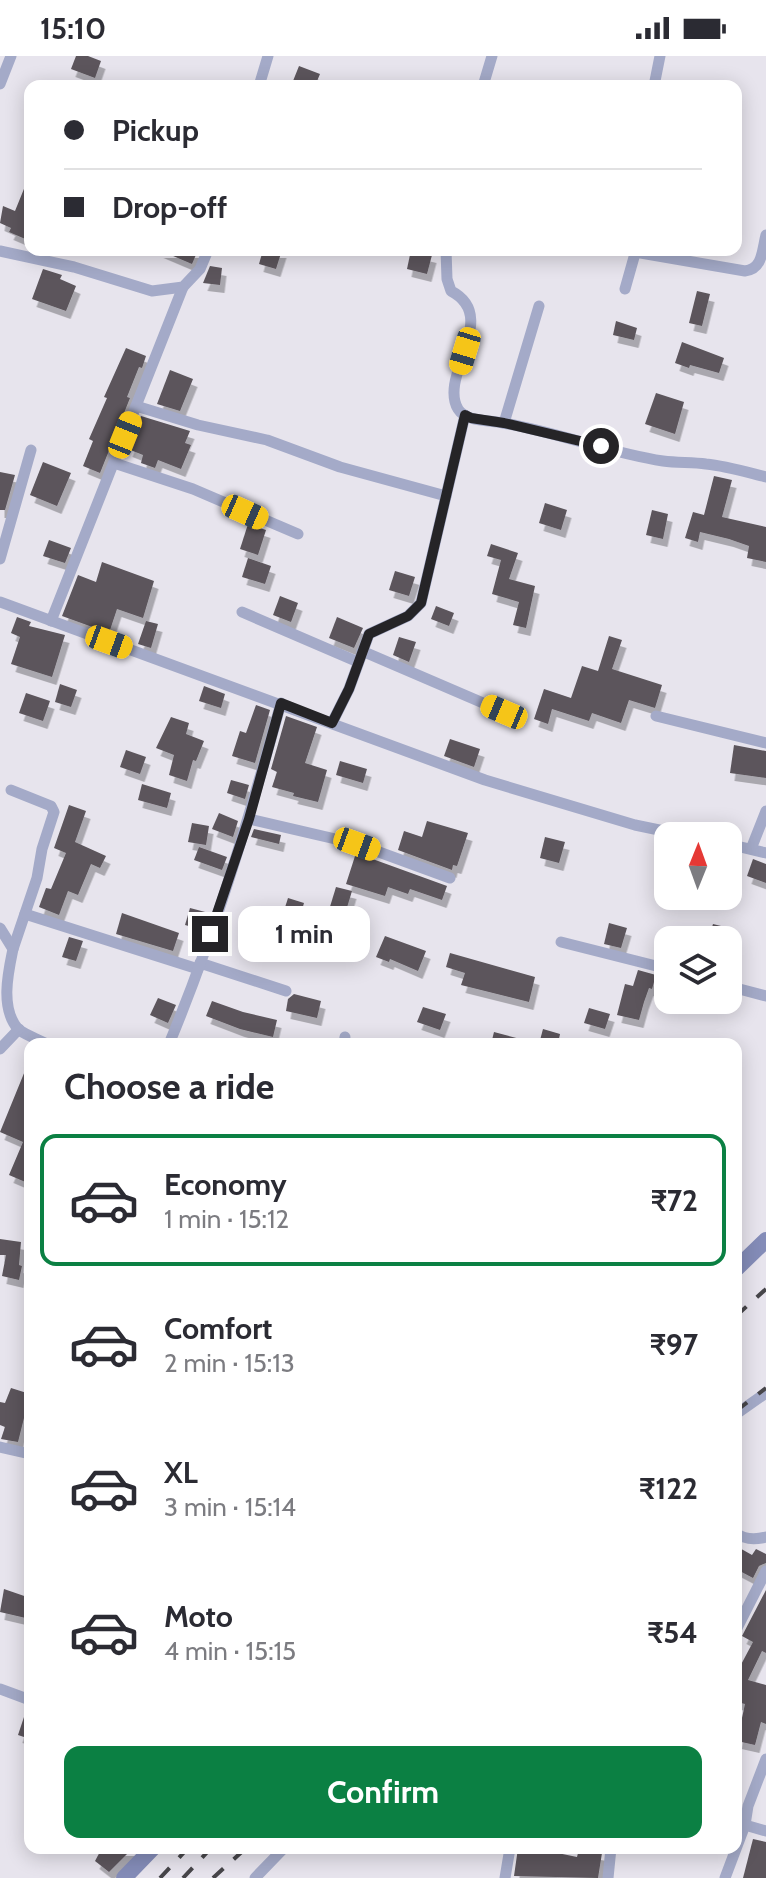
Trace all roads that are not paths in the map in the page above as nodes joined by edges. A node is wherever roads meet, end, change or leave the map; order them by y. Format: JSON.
{"nodes":[{"id":1,"x":11,"y":56,"type":"edge"},
{"id":2,"x":268,"y":56,"type":"edge"},
{"id":3,"x":492,"y":56,"type":"edge"},
{"id":4,"x":660,"y":56,"type":"edge"},
{"id":5,"x":261,"y":80,"type":"edge"},
{"id":6,"x":485,"y":80,"type":"edge"},
{"id":7,"x":655,"y":80,"type":"edge"},
{"id":8,"x":0,"y":84,"type":"edge"},
{"id":9,"x":766,"y":235,"type":"edge"},
{"id":10,"x":0,"y":251,"type":"edge"},
{"id":11,"x":205,"y":256,"type":"edge"},
{"id":12,"x":443,"y":256,"type":"edge"},
{"id":13,"x":635,"y":256,"type":"edge"},
{"id":14,"x":663,"y":256,"type":"edge"},
{"id":15,"x":183,"y":287,"type":"junction"},
{"id":16,"x":625,"y":289,"type":"dead end"},
{"id":17,"x":539,"y":306,"type":"dead end"},
{"id":18,"x":136,"y":406,"type":"junction"},
{"id":19,"x":465,"y":415,"type":"junction"},
{"id":20,"x":504,"y":423,"type":"junction"},
{"id":21,"x":31,"y":450,"type":"dead end"},
{"id":22,"x":114,"y":463,"type":"junction"},
{"id":23,"x":766,"y":477,"type":"edge"},
{"id":24,"x":446,"y":496,"type":"junction"},
{"id":25,"x":298,"y":534,"type":"dead end"},
{"id":26,"x":0,"y":559,"type":"edge"},
{"id":27,"x":0,"y":602,"type":"edge"},
{"id":28,"x":242,"y":612,"type":"dead end"},
{"id":29,"x":51,"y":621,"type":"junction"},
{"id":30,"x":360,"y":657,"type":"junction"},
{"id":31,"x":281,"y":703,"type":"junction"},
{"id":32,"x":504,"y":712,"type":"dead end"},
{"id":33,"x":656,"y":716,"type":"dead end"},
{"id":34,"x":332,"y":723,"type":"junction"},
{"id":35,"x":766,"y":743,"type":"edge"},
{"id":36,"x":11,"y":790,"type":"dead end"},
{"id":37,"x":766,"y":811,"type":"edge"},
{"id":38,"x":249,"y":819,"type":"junction"},
{"id":39,"x":654,"y":829,"type":"edge"},
{"id":40,"x":742,"y":847,"type":"edge"},
{"id":41,"x":751,"y":849,"type":"junction"},
{"id":42,"x":766,"y":853,"type":"edge"},
{"id":43,"x":450,"y":878,"type":"dead end"},
{"id":44,"x":25,"y":914,"type":"junction"},
{"id":45,"x":0,"y":928,"type":"edge"},
{"id":46,"x":561,"y":942,"type":"dead end"},
{"id":47,"x":13,"y":949,"type":"junction"},
{"id":48,"x":654,"y":965,"type":"edge"},
{"id":49,"x":199,"y":966,"type":"junction"},
{"id":50,"x":742,"y":990,"type":"edge"},
{"id":51,"x":286,"y":991,"type":"dead end"},
{"id":52,"x":766,"y":996,"type":"edge"},
{"id":53,"x":19,"y":1029,"type":"junction"},
{"id":54,"x":36,"y":1038,"type":"edge"},
{"id":55,"x":171,"y":1038,"type":"edge"},
{"id":56,"x":0,"y":1049,"type":"edge"},
{"id":57,"x":763,"y":1243,"type":"edge"},
{"id":58,"x":742,"y":1263,"type":"edge"},
{"id":59,"x":766,"y":1393,"type":"edge"},
{"id":60,"x":742,"y":1410,"type":"edge"},
{"id":61,"x":0,"y":1447,"type":"edge"},
{"id":62,"x":24,"y":1453,"type":"edge"},
{"id":63,"x":742,"y":1537,"type":"edge"},
{"id":64,"x":766,"y":1537,"type":"edge"},
{"id":65,"x":766,"y":1571,"type":"edge"},
{"id":66,"x":742,"y":1618,"type":"edge"},
{"id":67,"x":0,"y":1689,"type":"edge"},
{"id":68,"x":24,"y":1698,"type":"edge"},
{"id":69,"x":766,"y":1759,"type":"edge"},
{"id":70,"x":745,"y":1825,"type":"junction"},
{"id":71,"x":766,"y":1831,"type":"edge"},
{"id":72,"x":742,"y":1833,"type":"edge"},
{"id":73,"x":147,"y":1854,"type":"edge"},
{"id":74,"x":278,"y":1854,"type":"edge"},
{"id":75,"x":509,"y":1854,"type":"edge"},
{"id":76,"x":610,"y":1854,"type":"edge"},
{"id":77,"x":734,"y":1854,"type":"edge"},
{"id":78,"x":124,"y":1878,"type":"edge"},
{"id":79,"x":255,"y":1878,"type":"edge"},
{"id":80,"x":505,"y":1878,"type":"edge"},
{"id":81,"x":608,"y":1878,"type":"edge"},
{"id":82,"x":725,"y":1878,"type":"edge"}],
"edges":[{"from":1,"to":8,"type":"street"},
{"from":2,"to":5,"type":"street"},
{"from":3,"to":6,"type":"street"},
{"from":4,"to":7,"type":"street"},
{"from":9,"to":14,"type":"street"},
{"from":10,"to":15,"type":"street"},
{"from":11,"to":15,"type":"street"},
{"from":12,"to":19,"type":"street"},
{"from":13,"to":16,"type":"street"},
{"from":15,"to":18,"type":"street"},
{"from":17,"to":20,"type":"street"},
{"from":18,"to":22,"type":"street"},
{"from":18,"to":24,"type":"street"},
{"from":19,"to":20,"type":"street"},
{"from":19,"to":24,"type":"street"},
{"from":20,"to":23,"type":"street"},
{"from":21,"to":26,"type":"street"},
{"from":22,"to":25,"type":"street"},
{"from":22,"to":29,"type":"street"},
{"from":24,"to":30,"type":"street"},
{"from":27,"to":29,"type":"street"},
{"from":28,"to":30,"type":"street"},
{"from":29,"to":31,"type":"street"},
{"from":30,"to":32,"type":"street"},
{"from":30,"to":34,"type":"street"},
{"from":31,"to":34,"type":"street"},
{"from":31,"to":38,"type":"street"},
{"from":33,"to":35,"type":"street"},
{"from":34,"to":39,"type":"street"},
{"from":36,"to":44,"type":"street"},
{"from":37,"to":41,"type":"street"},
{"from":38,"to":43,"type":"street"},
{"from":38,"to":49,"type":"street"},
{"from":40,"to":41,"type":"street"},
{"from":41,"to":42,"type":"street"},
{"from":44,"to":47,"type":"street"},
{"from":44,"to":49,"type":"street"},
{"from":45,"to":47,"type":"street"},
{"from":46,"to":48,"type":"street"},
{"from":47,"to":53,"type":"street"},
{"from":49,"to":51,"type":"street"},
{"from":49,"to":55,"type":"street"},
{"from":50,"to":52,"type":"street"},
{"from":53,"to":54,"type":"street"},
{"from":53,"to":56,"type":"street"},
{"from":57,"to":58,"type":"street"},
{"from":59,"to":60,"type":"street"},
{"from":61,"to":62,"type":"street"},
{"from":63,"to":64,"type":"street"},
{"from":65,"to":66,"type":"street"},
{"from":67,"to":68,"type":"street"},
{"from":69,"to":70,"type":"street"},
{"from":70,"to":71,"type":"street"},
{"from":70,"to":72,"type":"street"},
{"from":73,"to":78,"type":"street"},
{"from":74,"to":79,"type":"street"},
{"from":75,"to":80,"type":"street"},
{"from":76,"to":81,"type":"street"},
{"from":77,"to":82,"type":"street"}]}
